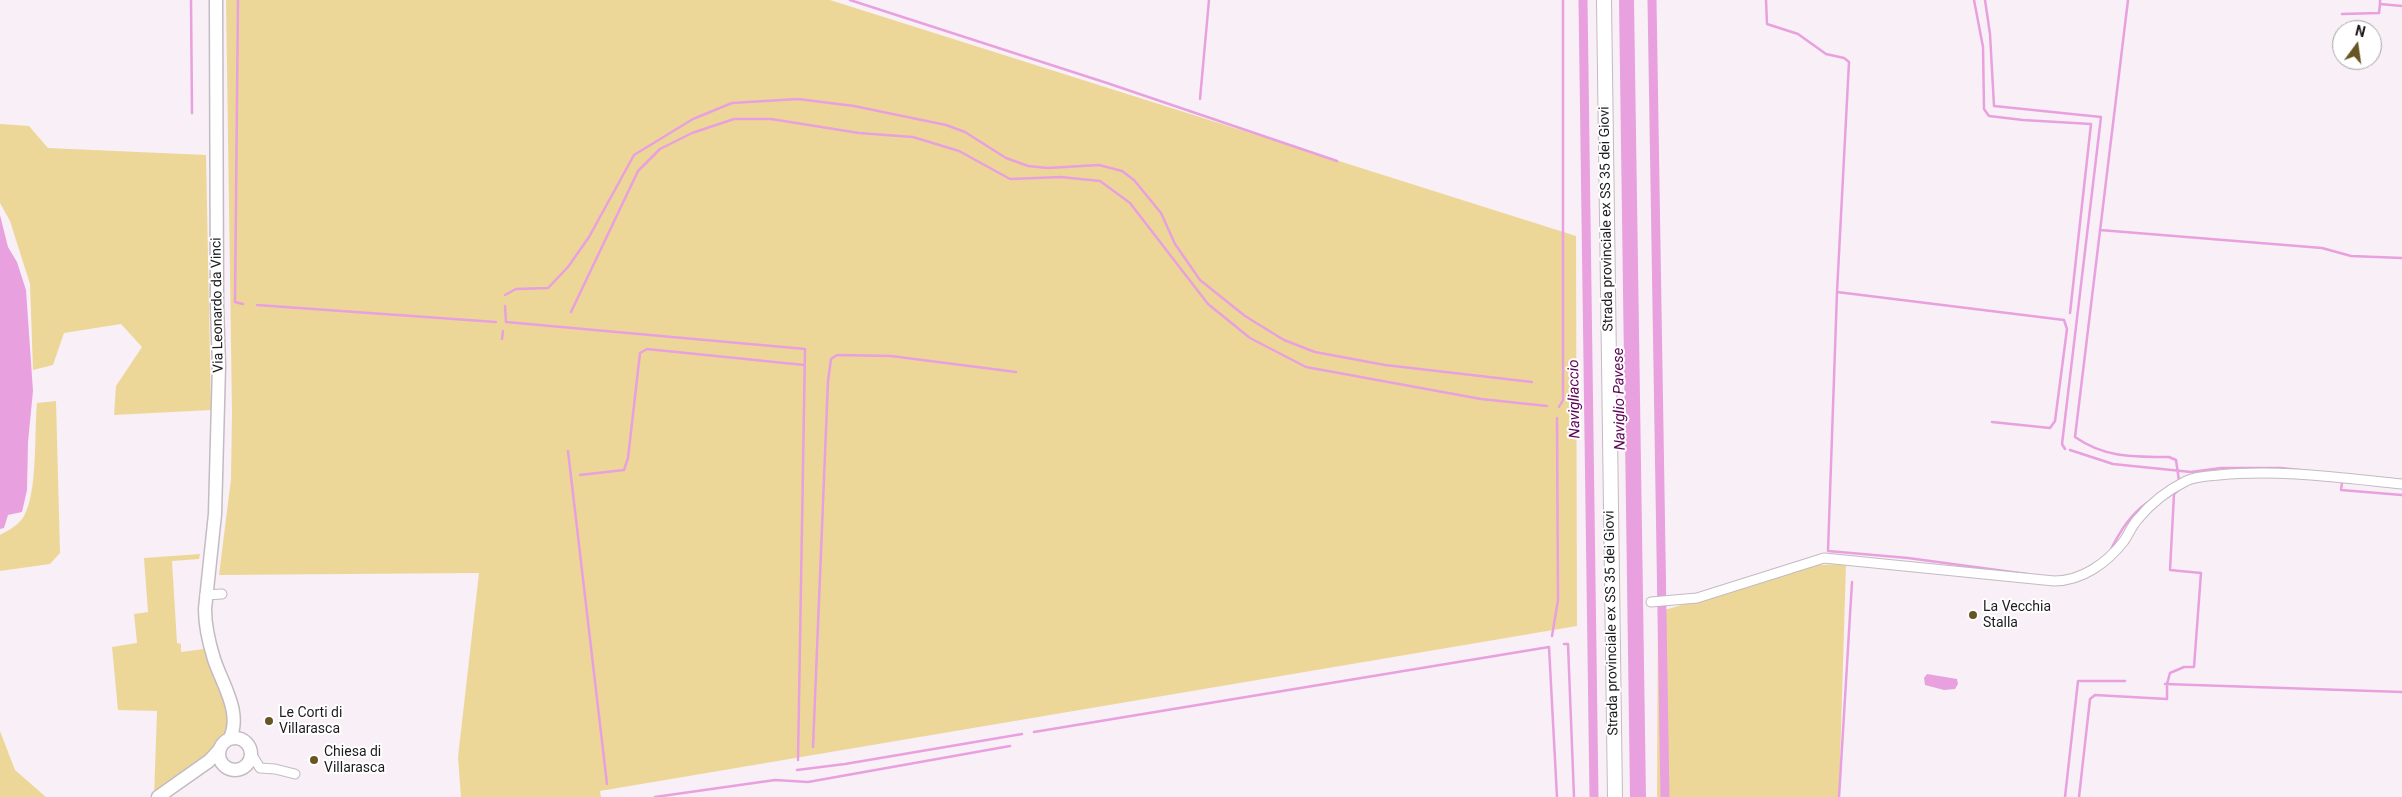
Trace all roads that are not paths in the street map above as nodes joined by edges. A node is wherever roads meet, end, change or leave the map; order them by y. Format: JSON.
{"nodes":[{"id":1,"x":216,"y":0,"type":"edge"},
{"id":2,"x":1604,"y":0,"type":"edge"},
{"id":3,"x":2402,"y":484,"type":"edge"},
{"id":4,"x":222,"y":594,"type":"dead end"},
{"id":5,"x":205,"y":595,"type":"junction"},
{"id":6,"x":1658,"y":602,"type":"dead end"},
{"id":7,"x":236,"y":739,"type":"junction"},
{"id":8,"x":220,"y":749,"type":"junction"},
{"id":9,"x":252,"y":755,"type":"junction"},
{"id":10,"x":226,"y":767,"type":"junction"},
{"id":11,"x":295,"y":774,"type":"dead end"},
{"id":12,"x":188,"y":776,"type":"junction"},
{"id":13,"x":158,"y":797,"type":"edge"},
{"id":14,"x":1615,"y":797,"type":"edge"}],
"edges":[{"from":1,"to":5,"type":"street","name":"Via Leonardo da Vinci"},
{"from":2,"to":14,"type":"main road","name":"Strada provinciale ex SS 35 dei Giovi"},
{"from":3,"to":6,"type":"street"},
{"from":4,"to":5,"type":"street"},
{"from":5,"to":7,"type":"street","name":"Via Leonardo da Vinci"},
{"from":7,"to":8,"type":"street"},
{"from":7,"to":9,"type":"street"},
{"from":8,"to":10,"type":"street"},
{"from":8,"to":12,"type":"street"},
{"from":9,"to":10,"type":"street"},
{"from":9,"to":11,"type":"street"},
{"from":10,"to":12,"type":"street"},
{"from":12,"to":13,"type":"street"}]}
